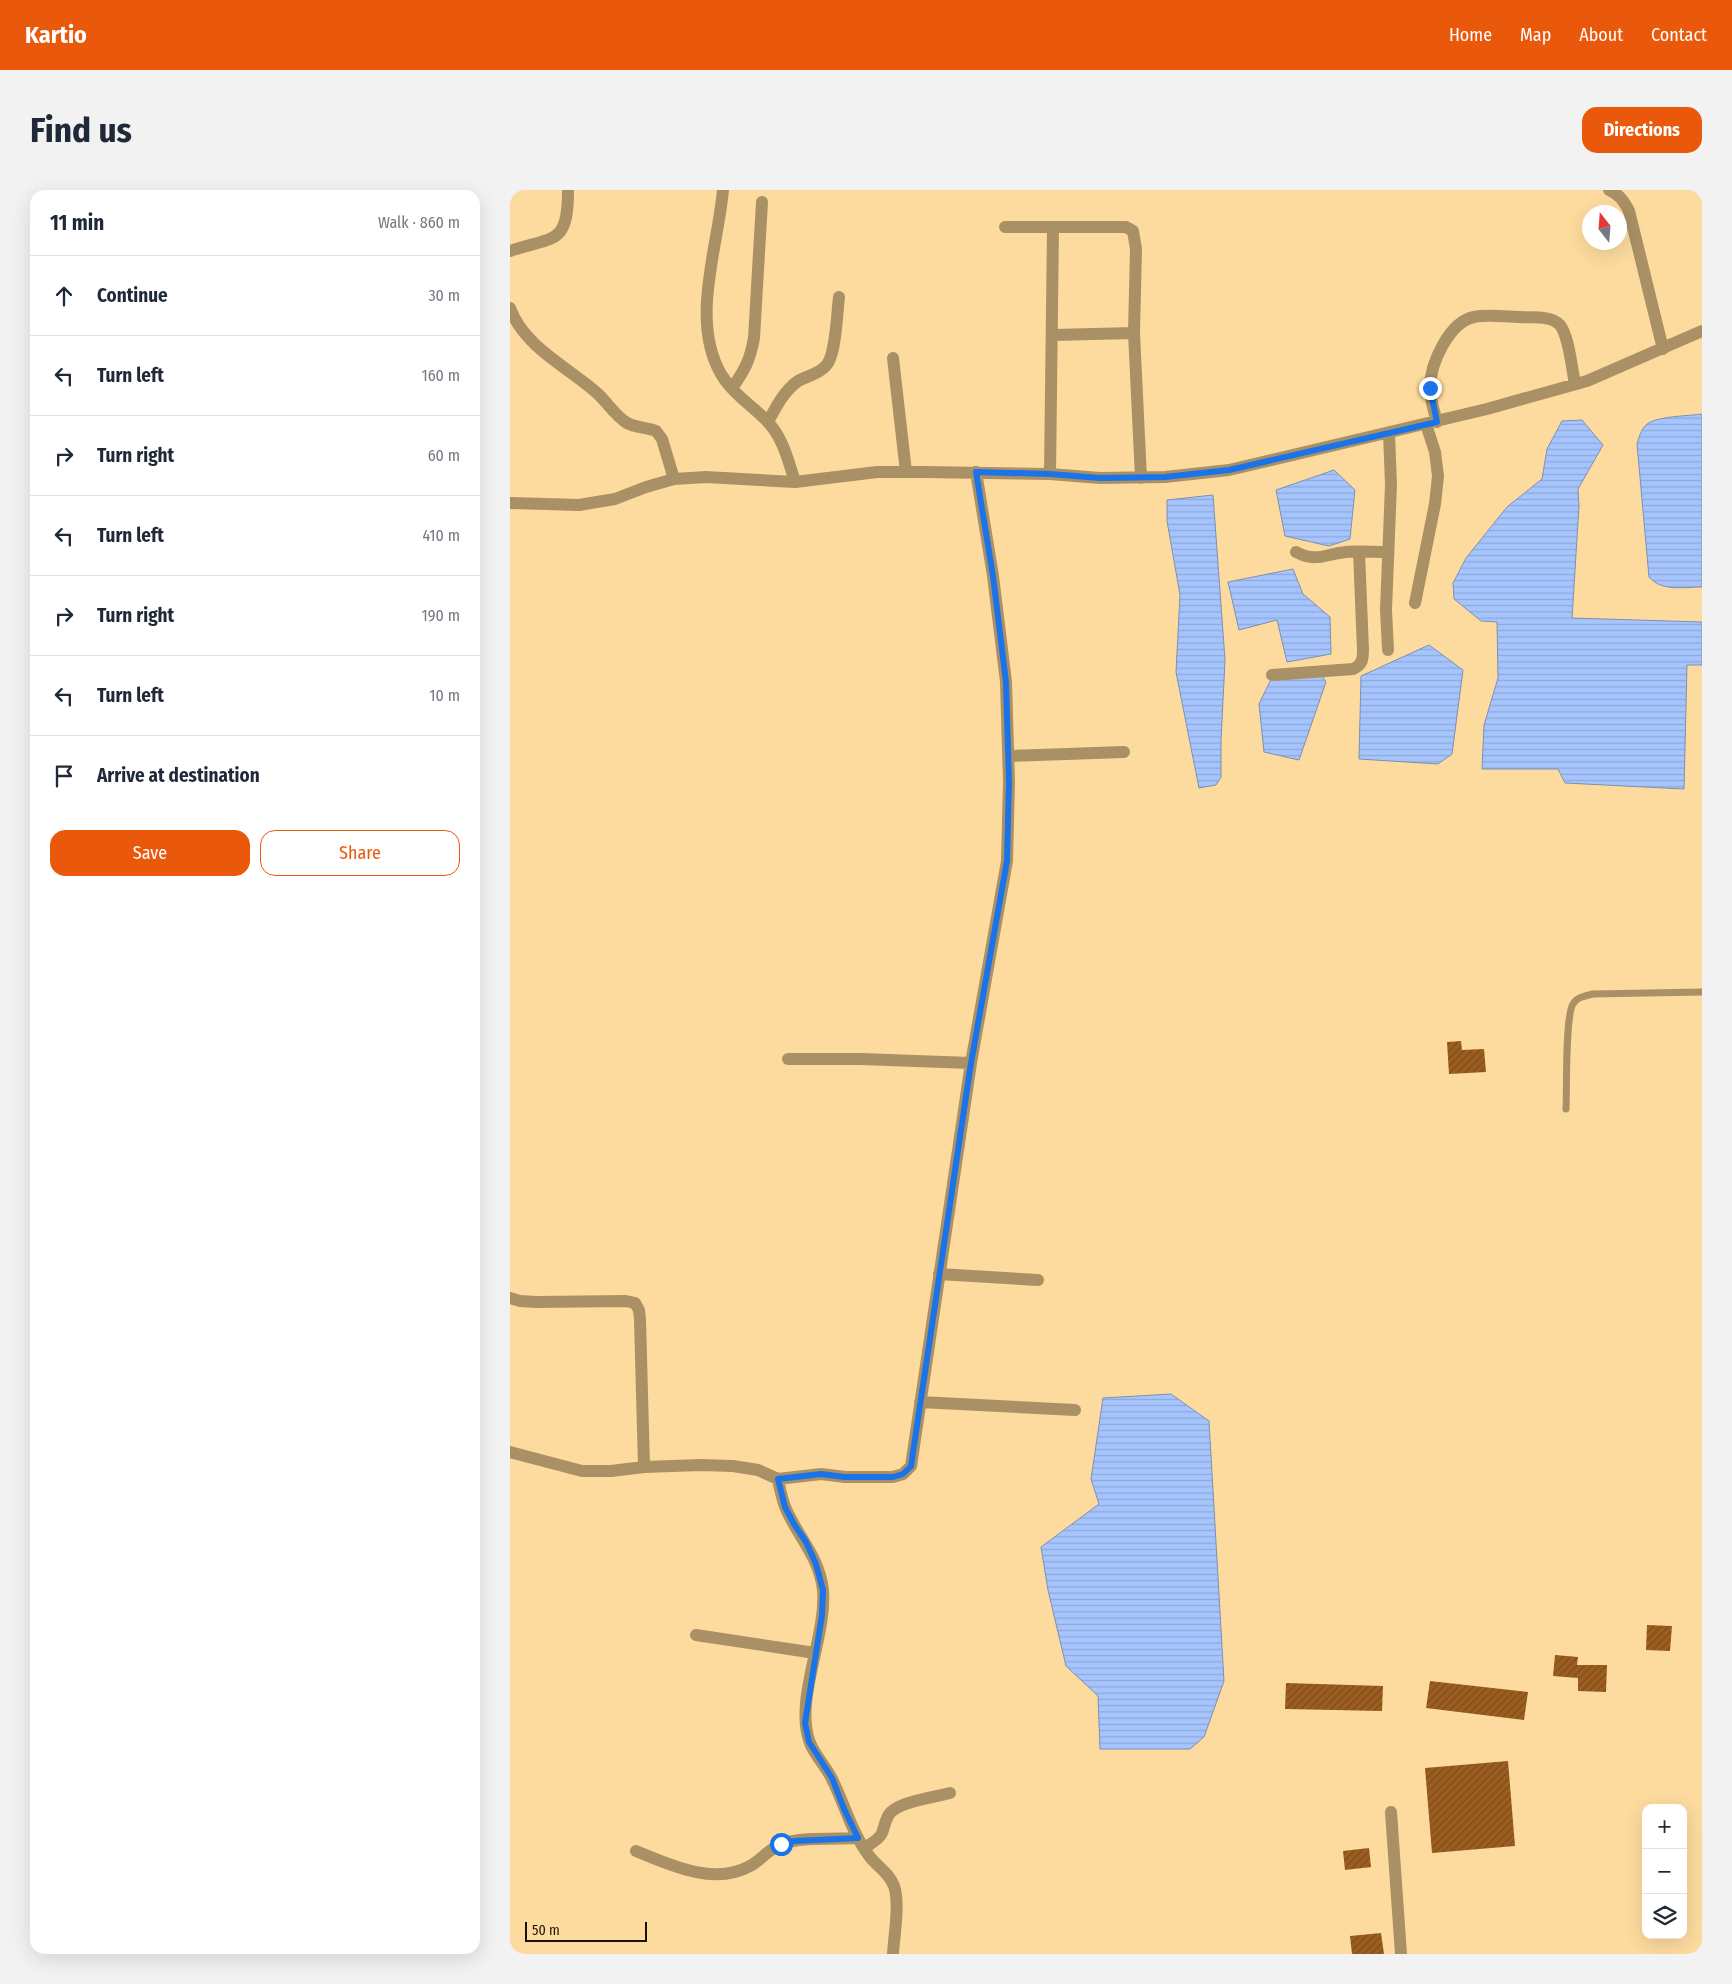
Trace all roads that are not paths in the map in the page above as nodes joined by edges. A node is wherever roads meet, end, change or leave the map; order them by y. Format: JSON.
{"nodes":[{"id":1,"x":568,"y":190,"type":"edge"},
{"id":2,"x":723,"y":190,"type":"edge"},
{"id":3,"x":1609,"y":190,"type":"edge"},
{"id":4,"x":762,"y":202,"type":"dead end"},
{"id":5,"x":1005,"y":227,"type":"dead end"},
{"id":6,"x":1053,"y":227,"type":"junction"},
{"id":7,"x":510,"y":252,"type":"edge"},
{"id":8,"x":839,"y":297,"type":"dead end"},
{"id":9,"x":510,"y":308,"type":"edge"},
{"id":10,"x":1702,"y":331,"type":"edge"},
{"id":11,"x":1134,"y":333,"type":"junction"},
{"id":12,"x":1053,"y":335,"type":"junction"},
{"id":13,"x":1663,"y":349,"type":"junction"},
{"id":14,"x":893,"y":358,"type":"dead end"},
{"id":15,"x":1575,"y":384,"type":"junction"},
{"id":16,"x":732,"y":388,"type":"junction"},
{"id":17,"x":768,"y":422,"type":"junction"},
{"id":18,"x":1431,"y":423,"type":"junction"},
{"id":19,"x":1389,"y":433,"type":"junction"},
{"id":20,"x":906,"y":472,"type":"junction"},
{"id":21,"x":976,"y":472,"type":"junction"},
{"id":22,"x":1050,"y":474,"type":"junction"},
{"id":23,"x":1141,"y":478,"type":"junction"},
{"id":24,"x":674,"y":480,"type":"junction"},
{"id":25,"x":795,"y":482,"type":"junction"},
{"id":26,"x":510,"y":503,"type":"edge"},
{"id":27,"x":1296,"y":552,"type":"dead end"},
{"id":28,"x":1359,"y":552,"type":"junction"},
{"id":29,"x":1387,"y":552,"type":"junction"},
{"id":30,"x":1415,"y":603,"type":"dead end"},
{"id":31,"x":1388,"y":650,"type":"dead end"},
{"id":32,"x":1272,"y":675,"type":"dead end"},
{"id":33,"x":1124,"y":752,"type":"dead end"},
{"id":34,"x":1008,"y":756,"type":"junction"},
{"id":35,"x":1702,"y":992,"type":"edge"},
{"id":36,"x":788,"y":1059,"type":"dead end"},
{"id":37,"x":971,"y":1063,"type":"junction"},
{"id":38,"x":1566,"y":1109,"type":"dead end"},
{"id":39,"x":939,"y":1274,"type":"junction"},
{"id":40,"x":1038,"y":1280,"type":"dead end"},
{"id":41,"x":510,"y":1298,"type":"edge"},
{"id":42,"x":920,"y":1402,"type":"junction"},
{"id":43,"x":1075,"y":1410,"type":"dead end"},
{"id":44,"x":510,"y":1452,"type":"edge"},
{"id":45,"x":644,"y":1467,"type":"junction"},
{"id":46,"x":778,"y":1479,"type":"junction"},
{"id":47,"x":696,"y":1635,"type":"dead end"},
{"id":48,"x":815,"y":1653,"type":"junction"},
{"id":49,"x":950,"y":1793,"type":"dead end"},
{"id":50,"x":1391,"y":1812,"type":"dead end"},
{"id":51,"x":861,"y":1843,"type":"junction"},
{"id":52,"x":636,"y":1850,"type":"dead end"},
{"id":53,"x":893,"y":1954,"type":"edge"},
{"id":54,"x":1401,"y":1954,"type":"edge"}],
"edges":[{"from":1,"to":7,"type":"street"},
{"from":2,"to":16,"type":"street"},
{"from":3,"to":13,"type":"street"},
{"from":4,"to":16,"type":"street"},
{"from":5,"to":6,"type":"street"},
{"from":6,"to":11,"type":"street"},
{"from":6,"to":12,"type":"street"},
{"from":8,"to":17,"type":"street"},
{"from":9,"to":24,"type":"street"},
{"from":10,"to":13,"type":"street"},
{"from":11,"to":12,"type":"street"},
{"from":11,"to":23,"type":"street"},
{"from":12,"to":22,"type":"street"},
{"from":13,"to":15,"type":"street"},
{"from":14,"to":20,"type":"street"},
{"from":15,"to":18,"type":"street"},
{"from":15,"to":18,"type":"street"},
{"from":16,"to":17,"type":"street"},
{"from":17,"to":25,"type":"street"},
{"from":18,"to":19,"type":"street"},
{"from":18,"to":30,"type":"street"},
{"from":19,"to":23,"type":"street"},
{"from":19,"to":29,"type":"street"},
{"from":20,"to":21,"type":"street"},
{"from":20,"to":25,"type":"street"},
{"from":21,"to":22,"type":"street"},
{"from":21,"to":34,"type":"street"},
{"from":22,"to":23,"type":"street"},
{"from":24,"to":25,"type":"street"},
{"from":24,"to":26,"type":"street"},
{"from":27,"to":28,"type":"street"},
{"from":28,"to":29,"type":"street"},
{"from":28,"to":32,"type":"street"},
{"from":29,"to":31,"type":"street"},
{"from":33,"to":34,"type":"street"},
{"from":34,"to":37,"type":"street"},
{"from":35,"to":38,"type":"lane"},
{"from":36,"to":37,"type":"street"},
{"from":37,"to":39,"type":"street"},
{"from":39,"to":40,"type":"street"},
{"from":39,"to":42,"type":"street"},
{"from":41,"to":45,"type":"street"},
{"from":42,"to":43,"type":"street"},
{"from":42,"to":46,"type":"street"},
{"from":44,"to":45,"type":"street"},
{"from":45,"to":46,"type":"street"},
{"from":46,"to":48,"type":"street"},
{"from":47,"to":48,"type":"street"},
{"from":48,"to":51,"type":"street"},
{"from":49,"to":51,"type":"street"},
{"from":50,"to":54,"type":"street"},
{"from":51,"to":52,"type":"street"},
{"from":51,"to":53,"type":"street"}]}
